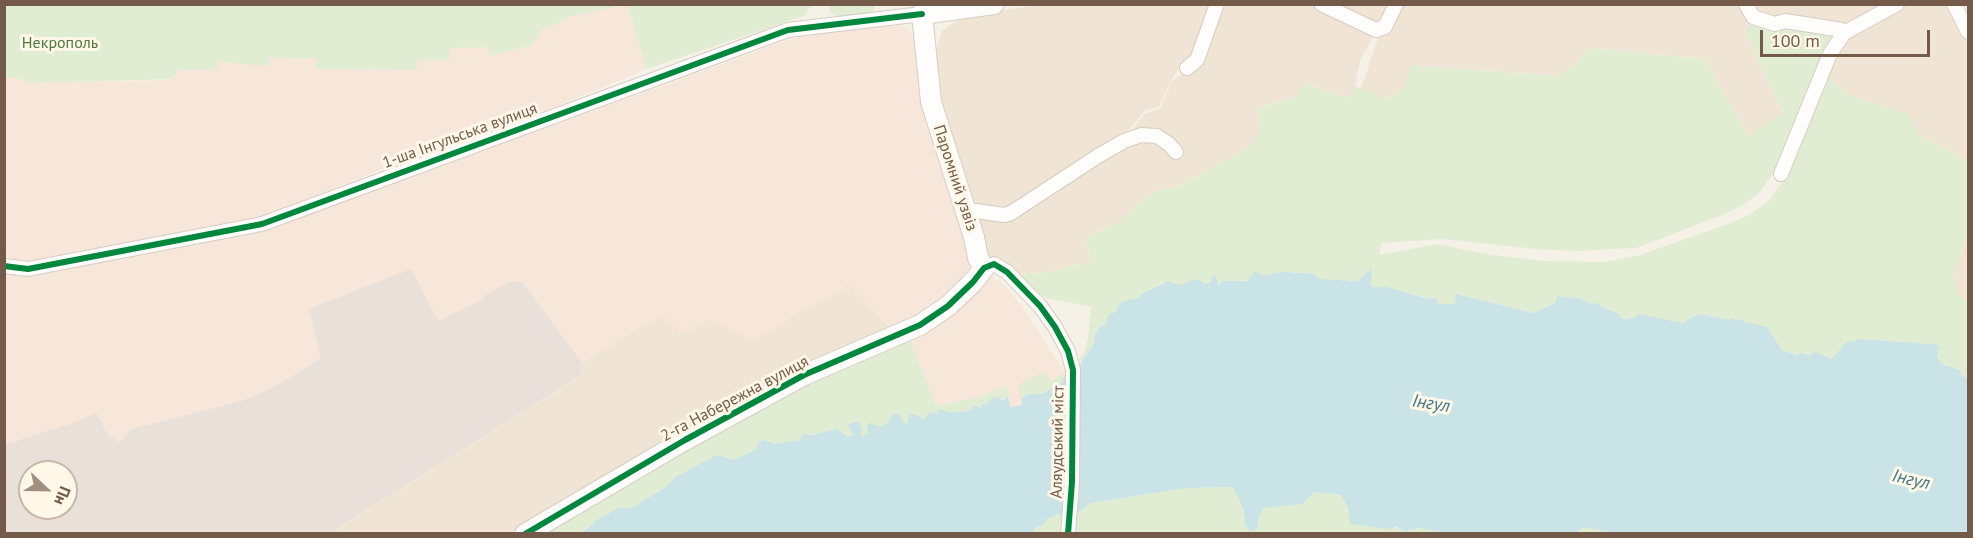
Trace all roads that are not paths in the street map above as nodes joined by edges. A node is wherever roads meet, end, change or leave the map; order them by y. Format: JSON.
{"nodes":[{"id":1,"x":994,"y":4,"type":"edge"},
{"id":2,"x":1217,"y":4,"type":"edge"},
{"id":3,"x":1321,"y":4,"type":"edge"},
{"id":4,"x":1396,"y":4,"type":"edge"},
{"id":5,"x":1897,"y":4,"type":"edge"},
{"id":6,"x":1954,"y":4,"type":"edge"},
{"id":7,"x":1749,"y":11,"type":"edge"},
{"id":8,"x":922,"y":14,"type":"junction"},
{"id":9,"x":1968,"y":32,"type":"edge"},
{"id":10,"x":1844,"y":33,"type":"junction"},
{"id":11,"x":1187,"y":68,"type":"dead end"},
{"id":12,"x":1176,"y":152,"type":"dead end"},
{"id":13,"x":1781,"y":174,"type":"dead end"},
{"id":14,"x":967,"y":214,"type":"junction"},
{"id":15,"x":4,"y":266,"type":"edge"},
{"id":16,"x":984,"y":268,"type":"junction"},
{"id":17,"x":525,"y":534,"type":"edge"},
{"id":18,"x":1068,"y":534,"type":"edge"}],
"edges":[{"from":1,"to":8,"type":"main road"},
{"from":2,"to":11,"type":"street"},
{"from":3,"to":4,"type":"street"},
{"from":5,"to":10,"type":"street"},
{"from":6,"to":9,"type":"street"},
{"from":7,"to":10,"type":"street"},
{"from":8,"to":14,"type":"main road","name":"Паромний узвіз"},
{"from":8,"to":15,"type":"street","name":"1-ша Інгульська вулиця"},
{"from":10,"to":13,"type":"street"},
{"from":12,"to":14,"type":"street"},
{"from":14,"to":16,"type":"main road","name":"Паромний узвіз"},
{"from":16,"to":17,"type":"main road","name":"2-га Набережна вулиця"},
{"from":16,"to":18,"type":"street","name":"Аляудський міст"}]}
